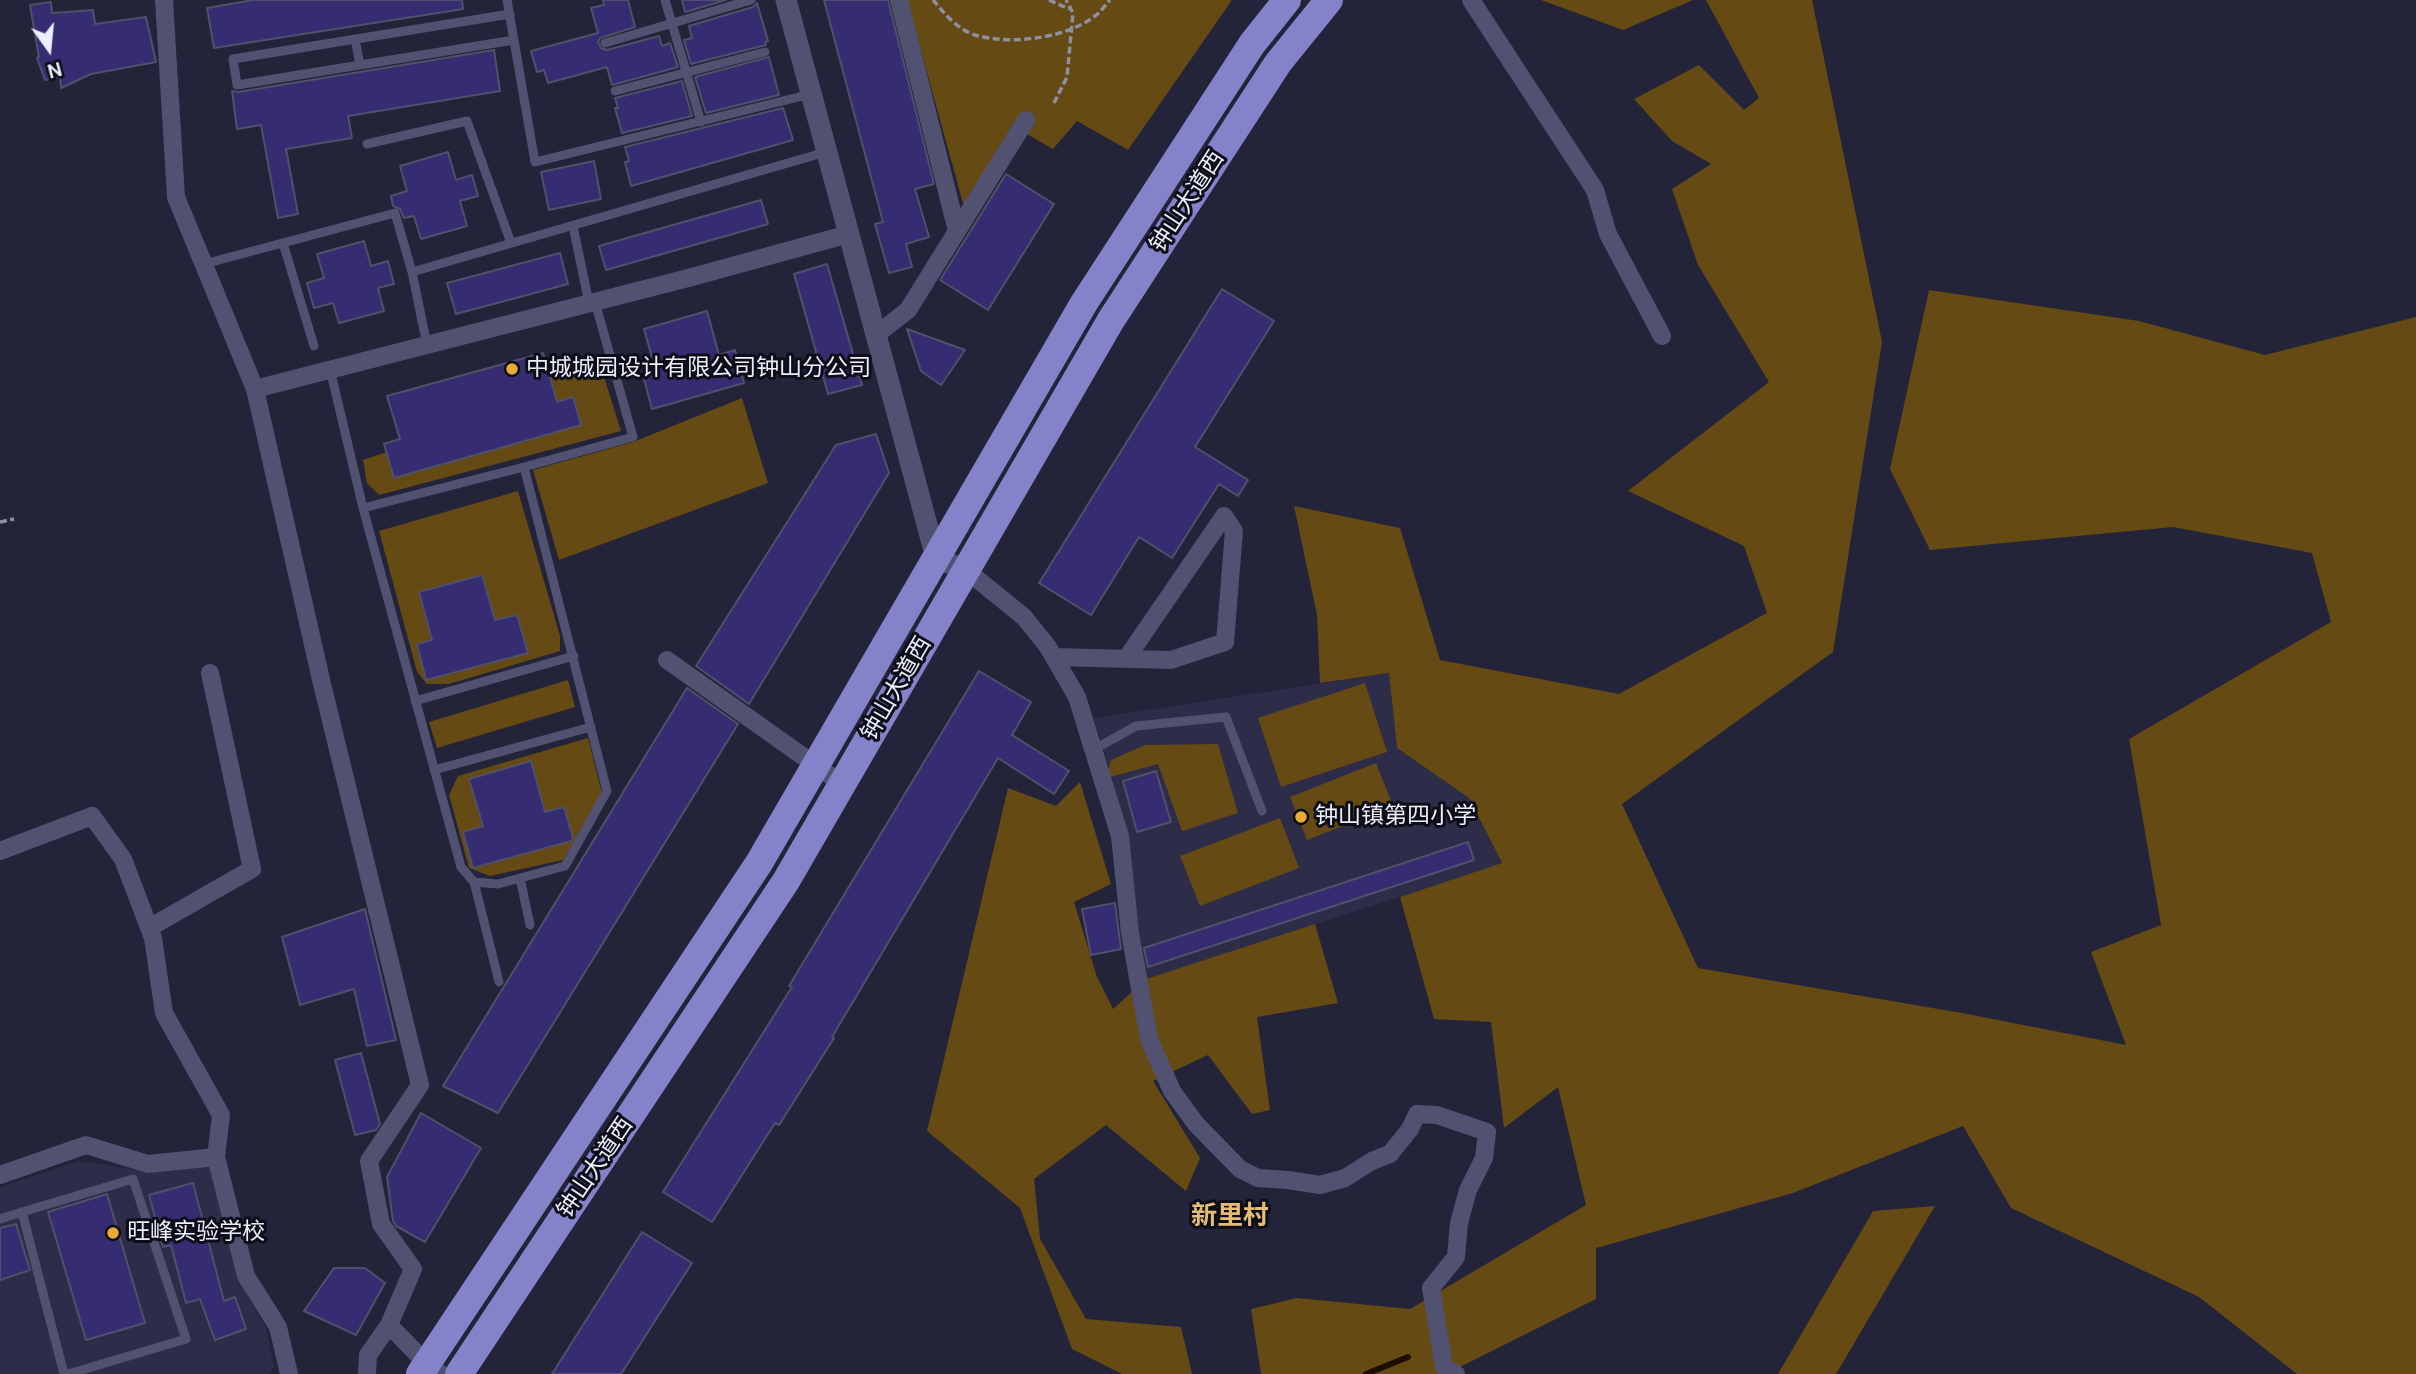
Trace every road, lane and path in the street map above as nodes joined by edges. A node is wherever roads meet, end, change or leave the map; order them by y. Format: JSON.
{"nodes":[{"id":1,"x":164,"y":0,"type":"edge"},
{"id":2,"x":507,"y":0,"type":"edge"},
{"id":3,"x":666,"y":0,"type":"edge"},
{"id":4,"x":751,"y":0,"type":"edge"},
{"id":5,"x":786,"y":0,"type":"edge"},
{"id":6,"x":899,"y":0,"type":"edge"},
{"id":7,"x":933,"y":0,"type":"edge"},
{"id":8,"x":1049,"y":0,"type":"edge"},
{"id":9,"x":1066,"y":0,"type":"edge"},
{"id":10,"x":1110,"y":0,"type":"edge"},
{"id":11,"x":1287,"y":0,"type":"edge"},
{"id":12,"x":1329,"y":0,"type":"edge"},
{"id":13,"x":1471,"y":0,"type":"edge"},
{"id":14,"x":1071,"y":9,"type":"junction"},
{"id":15,"x":510,"y":15,"type":"junction"},
{"id":16,"x":672,"y":22,"type":"junction"},
{"id":17,"x":1072,"y":29,"type":"junction"},
{"id":18,"x":355,"y":39,"type":"junction"},
{"id":19,"x":514,"y":40,"type":"junction"},
{"id":20,"x":605,"y":43,"type":"dead end"},
{"id":21,"x":765,"y":52,"type":"dead end"},
{"id":22,"x":360,"y":65,"type":"junction"},
{"id":23,"x":687,"y":73,"type":"junction"},
{"id":24,"x":615,"y":91,"type":"dead end"},
{"id":25,"x":811,"y":94,"type":"junction"},
{"id":26,"x":1054,"y":103,"type":"dead end"},
{"id":27,"x":1026,"y":120,"type":"dead end"},
{"id":28,"x":701,"y":122,"type":"junction"},
{"id":29,"x":367,"y":144,"type":"dead end"},
{"id":30,"x":827,"y":152,"type":"junction"},
{"id":31,"x":573,"y":226,"type":"junction"},
{"id":32,"x":957,"y":231,"type":"junction"},
{"id":33,"x":849,"y":234,"type":"junction"},
{"id":34,"x":283,"y":243,"type":"junction"},
{"id":35,"x":511,"y":243,"type":"junction"},
{"id":36,"x":204,"y":264,"type":"junction"},
{"id":37,"x":412,"y":272,"type":"junction"},
{"id":38,"x":592,"y":303,"type":"junction"},
{"id":39,"x":876,"y":335,"type":"junction"},
{"id":40,"x":1662,"y":337,"type":"dead end"},
{"id":41,"x":427,"y":345,"type":"junction"},
{"id":42,"x":314,"y":346,"type":"dead end"},
{"id":43,"x":330,"y":369,"type":"junction"},
{"id":44,"x":255,"y":389,"type":"junction"},
{"id":45,"x":524,"y":467,"type":"junction"},
{"id":46,"x":363,"y":508,"type":"junction"},
{"id":47,"x":14,"y":519,"type":"dead end"},
{"id":48,"x":0,"y":522,"type":"edge"},
{"id":49,"x":936,"y":558,"type":"junction"},
{"id":50,"x":966,"y":570,"type":"junction"},
{"id":51,"x":574,"y":656,"type":"junction"},
{"id":52,"x":1054,"y":657,"type":"junction"},
{"id":53,"x":1126,"y":659,"type":"junction"},
{"id":54,"x":667,"y":660,"type":"dead end"},
{"id":55,"x":210,"y":673,"type":"dead end"},
{"id":56,"x":415,"y":701,"type":"junction"},
{"id":57,"x":591,"y":727,"type":"junction"},
{"id":58,"x":1093,"y":750,"type":"junction"},
{"id":59,"x":816,"y":766,"type":"junction"},
{"id":60,"x":434,"y":770,"type":"junction"},
{"id":61,"x":842,"y":785,"type":"junction"},
{"id":62,"x":1262,"y":811,"type":"dead end"},
{"id":63,"x":0,"y":851,"type":"edge"},
{"id":64,"x":520,"y":878,"type":"junction"},
{"id":65,"x":474,"y":882,"type":"junction"},
{"id":66,"x":530,"y":925,"type":"dead end"},
{"id":67,"x":149,"y":928,"type":"junction"},
{"id":68,"x":499,"y":982,"type":"dead end"},
{"id":69,"x":216,"y":1157,"type":"junction"},
{"id":70,"x":0,"y":1175,"type":"edge"},
{"id":71,"x":22,"y":1212,"type":"junction"},
{"id":72,"x":0,"y":1219,"type":"edge"},
{"id":73,"x":388,"y":1325,"type":"junction"},
{"id":74,"x":430,"y":1371,"type":"edge"},
{"id":75,"x":66,"y":1374,"type":"edge"},
{"id":76,"x":289,"y":1374,"type":"edge"},
{"id":77,"x":367,"y":1374,"type":"edge"},
{"id":78,"x":459,"y":1374,"type":"edge"},
{"id":79,"x":1456,"y":1374,"type":"edge"}],
"edges":[{"from":1,"to":36,"type":"street"},
{"from":2,"to":15,"type":"lane"},
{"from":3,"to":16,"type":"lane"},
{"from":4,"to":16,"type":"lane"},
{"from":5,"to":25,"type":"street"},
{"from":6,"to":32,"type":"street"},
{"from":7,"to":17,"type":"path"},
{"from":8,"to":14,"type":"path"},
{"from":9,"to":14,"type":"path"},
{"from":10,"to":17,"type":"path"},
{"from":11,"to":49,"type":"highway","name":"钟山大道西"},
{"from":12,"to":50,"type":"highway","name":"钟山大道西"},
{"from":13,"to":40,"type":"street"},
{"from":14,"to":17,"type":"path"},
{"from":15,"to":18,"type":"lane"},
{"from":15,"to":19,"type":"lane"},
{"from":16,"to":20,"type":"lane"},
{"from":16,"to":23,"type":"lane"},
{"from":17,"to":26,"type":"path"},
{"from":18,"to":22,"type":"lane"},
{"from":18,"to":22,"type":"lane"},
{"from":19,"to":22,"type":"lane"},
{"from":19,"to":28,"type":"lane"},
{"from":21,"to":23,"type":"lane"},
{"from":23,"to":24,"type":"lane"},
{"from":23,"to":28,"type":"lane"},
{"from":25,"to":28,"type":"lane"},
{"from":25,"to":30,"type":"street"},
{"from":27,"to":32,"type":"street"},
{"from":29,"to":35,"type":"lane"},
{"from":30,"to":31,"type":"lane"},
{"from":30,"to":33,"type":"street"},
{"from":31,"to":35,"type":"lane"},
{"from":31,"to":38,"type":"lane"},
{"from":32,"to":39,"type":"street"},
{"from":33,"to":38,"type":"street"},
{"from":33,"to":39,"type":"street"},
{"from":34,"to":36,"type":"lane"},
{"from":34,"to":37,"type":"lane"},
{"from":34,"to":42,"type":"lane"},
{"from":35,"to":37,"type":"lane"},
{"from":36,"to":44,"type":"street"},
{"from":37,"to":41,"type":"lane"},
{"from":38,"to":41,"type":"street"},
{"from":38,"to":45,"type":"lane"},
{"from":39,"to":49,"type":"street"},
{"from":41,"to":43,"type":"street"},
{"from":43,"to":44,"type":"street"},
{"from":43,"to":46,"type":"lane"},
{"from":44,"to":73,"type":"street"},
{"from":45,"to":46,"type":"lane"},
{"from":45,"to":51,"type":"lane"},
{"from":46,"to":56,"type":"lane"},
{"from":47,"to":48,"type":"path"},
{"from":49,"to":50,"type":"street"},
{"from":49,"to":59,"type":"highway","name":"钟山大道西"},
{"from":50,"to":52,"type":"street"},
{"from":50,"to":61,"type":"highway","name":"钟山大道西"},
{"from":51,"to":56,"type":"lane"},
{"from":51,"to":57,"type":"lane"},
{"from":52,"to":53,"type":"street"},
{"from":52,"to":58,"type":"street"},
{"from":53,"to":53,"type":"street"},
{"from":54,"to":59,"type":"street"},
{"from":55,"to":67,"type":"street"},
{"from":56,"to":60,"type":"lane"},
{"from":57,"to":60,"type":"lane"},
{"from":57,"to":64,"type":"lane"},
{"from":58,"to":62,"type":"lane"},
{"from":58,"to":79,"type":"street"},
{"from":59,"to":61,"type":"street"},
{"from":59,"to":74,"type":"highway","name":"钟山大道西"},
{"from":60,"to":65,"type":"lane"},
{"from":61,"to":78,"type":"highway","name":"钟山大道西"},
{"from":63,"to":67,"type":"street"},
{"from":64,"to":65,"type":"lane"},
{"from":64,"to":66,"type":"lane"},
{"from":65,"to":68,"type":"lane"},
{"from":67,"to":69,"type":"street"},
{"from":69,"to":70,"type":"street"},
{"from":69,"to":76,"type":"street"},
{"from":71,"to":72,"type":"lane"},
{"from":71,"to":75,"type":"lane"},
{"from":71,"to":75,"type":"lane"},
{"from":73,"to":74,"type":"street"},
{"from":73,"to":77,"type":"street"}]}
